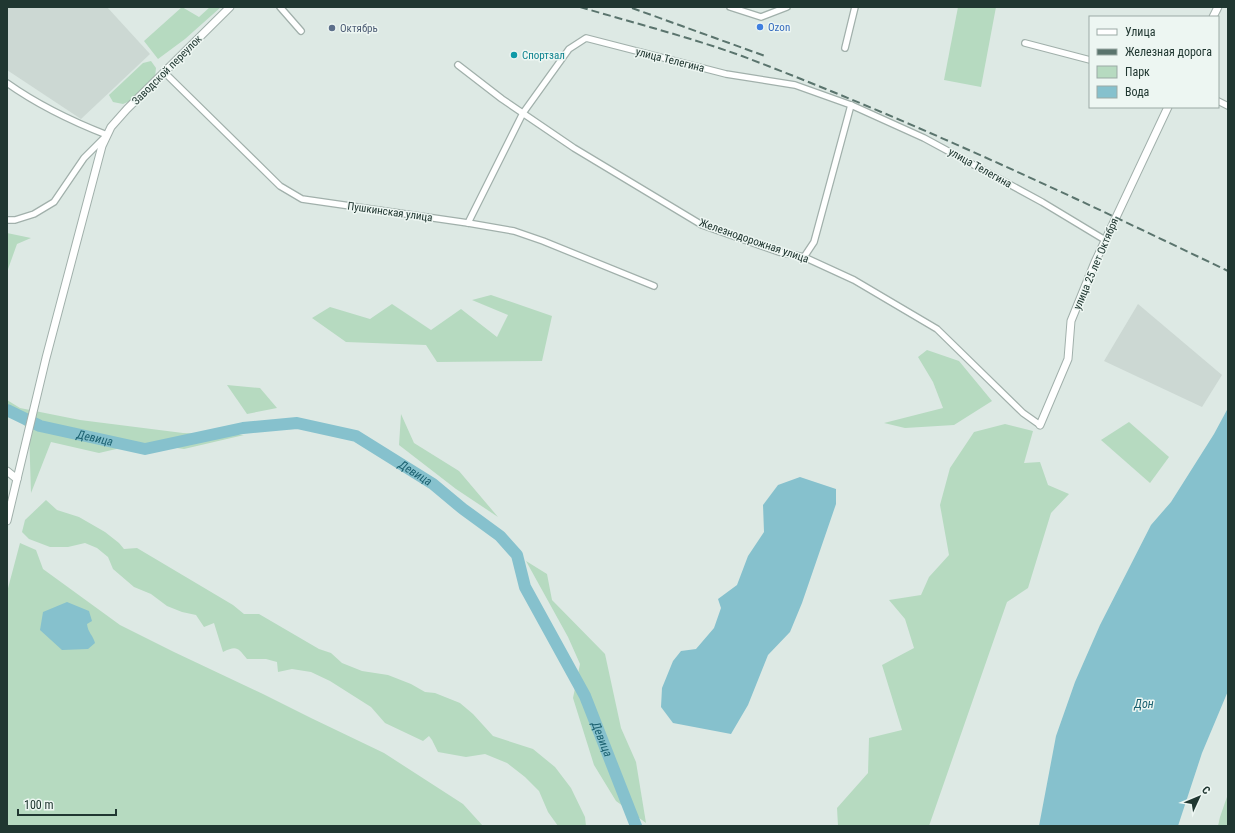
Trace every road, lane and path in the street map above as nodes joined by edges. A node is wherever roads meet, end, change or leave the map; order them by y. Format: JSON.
{"nodes":[{"id":1,"x":230,"y":7,"type":"edge"},
{"id":2,"x":280,"y":7,"type":"edge"},
{"id":3,"x":730,"y":7,"type":"edge"},
{"id":4,"x":787,"y":7,"type":"edge"},
{"id":5,"x":855,"y":7,"type":"edge"},
{"id":6,"x":1218,"y":7,"type":"edge"},
{"id":7,"x":1214,"y":16,"type":"edge"},
{"id":8,"x":301,"y":31,"type":"dead end"},
{"id":9,"x":1025,"y":42,"type":"dead end"},
{"id":10,"x":844,"y":48,"type":"dead end"},
{"id":11,"x":1089,"y":60,"type":"edge"},
{"id":12,"x":458,"y":65,"type":"dead end"},
{"id":13,"x":165,"y":73,"type":"junction"},
{"id":14,"x":7,"y":83,"type":"edge"},
{"id":15,"x":1219,"y":102,"type":"edge"},
{"id":16,"x":851,"y":105,"type":"junction"},
{"id":17,"x":1228,"y":106,"type":"edge"},
{"id":18,"x":1168,"y":108,"type":"edge"},
{"id":19,"x":522,"y":113,"type":"junction"},
{"id":20,"x":107,"y":135,"type":"junction"},
{"id":21,"x":7,"y":220,"type":"edge"},
{"id":22,"x":468,"y":223,"type":"junction"},
{"id":23,"x":1105,"y":240,"type":"junction"},
{"id":24,"x":804,"y":257,"type":"junction"},
{"id":25,"x":654,"y":286,"type":"dead end"},
{"id":26,"x":1040,"y":426,"type":"joint"},
{"id":27,"x":7,"y":471,"type":"edge"},
{"id":28,"x":17,"y":480,"type":"junction"},
{"id":29,"x":7,"y":521,"type":"edge"}],
"edges":[{"from":1,"to":13,"type":"street","name":"Заводской переулок"},
{"from":2,"to":8,"type":"street"},
{"from":3,"to":4,"type":"street"},
{"from":5,"to":10,"type":"street"},
{"from":6,"to":7,"type":"street"},
{"from":9,"to":11,"type":"street"},
{"from":12,"to":19,"type":"street","name":"Железнодорожная улица"},
{"from":13,"to":20,"type":"street","name":"Заводской переулок"},
{"from":13,"to":22,"type":"street","name":"Пушкинская улица"},
{"from":14,"to":20,"type":"street"},
{"from":15,"to":17,"type":"street"},
{"from":16,"to":19,"type":"street","name":"улица Телегина"},
{"from":16,"to":23,"type":"street","name":"улица Телегина"},
{"from":16,"to":24,"type":"street"},
{"from":18,"to":23,"type":"street","name":"улица 25 лет Октября"},
{"from":19,"to":22,"type":"street","name":"улица Телегина"},
{"from":19,"to":24,"type":"street","name":"Железнодорожная улица"},
{"from":20,"to":21,"type":"street"},
{"from":20,"to":28,"type":"street","name":"Заводской переулок"},
{"from":22,"to":25,"type":"street","name":"Пушкинская улица"},
{"from":23,"to":26,"type":"street","name":"улица 25 лет Октября"},
{"from":24,"to":26,"type":"street","name":"Железнодорожная улица"},
{"from":27,"to":28,"type":"street"},
{"from":28,"to":29,"type":"street","name":"Заводской переулок"}]}
